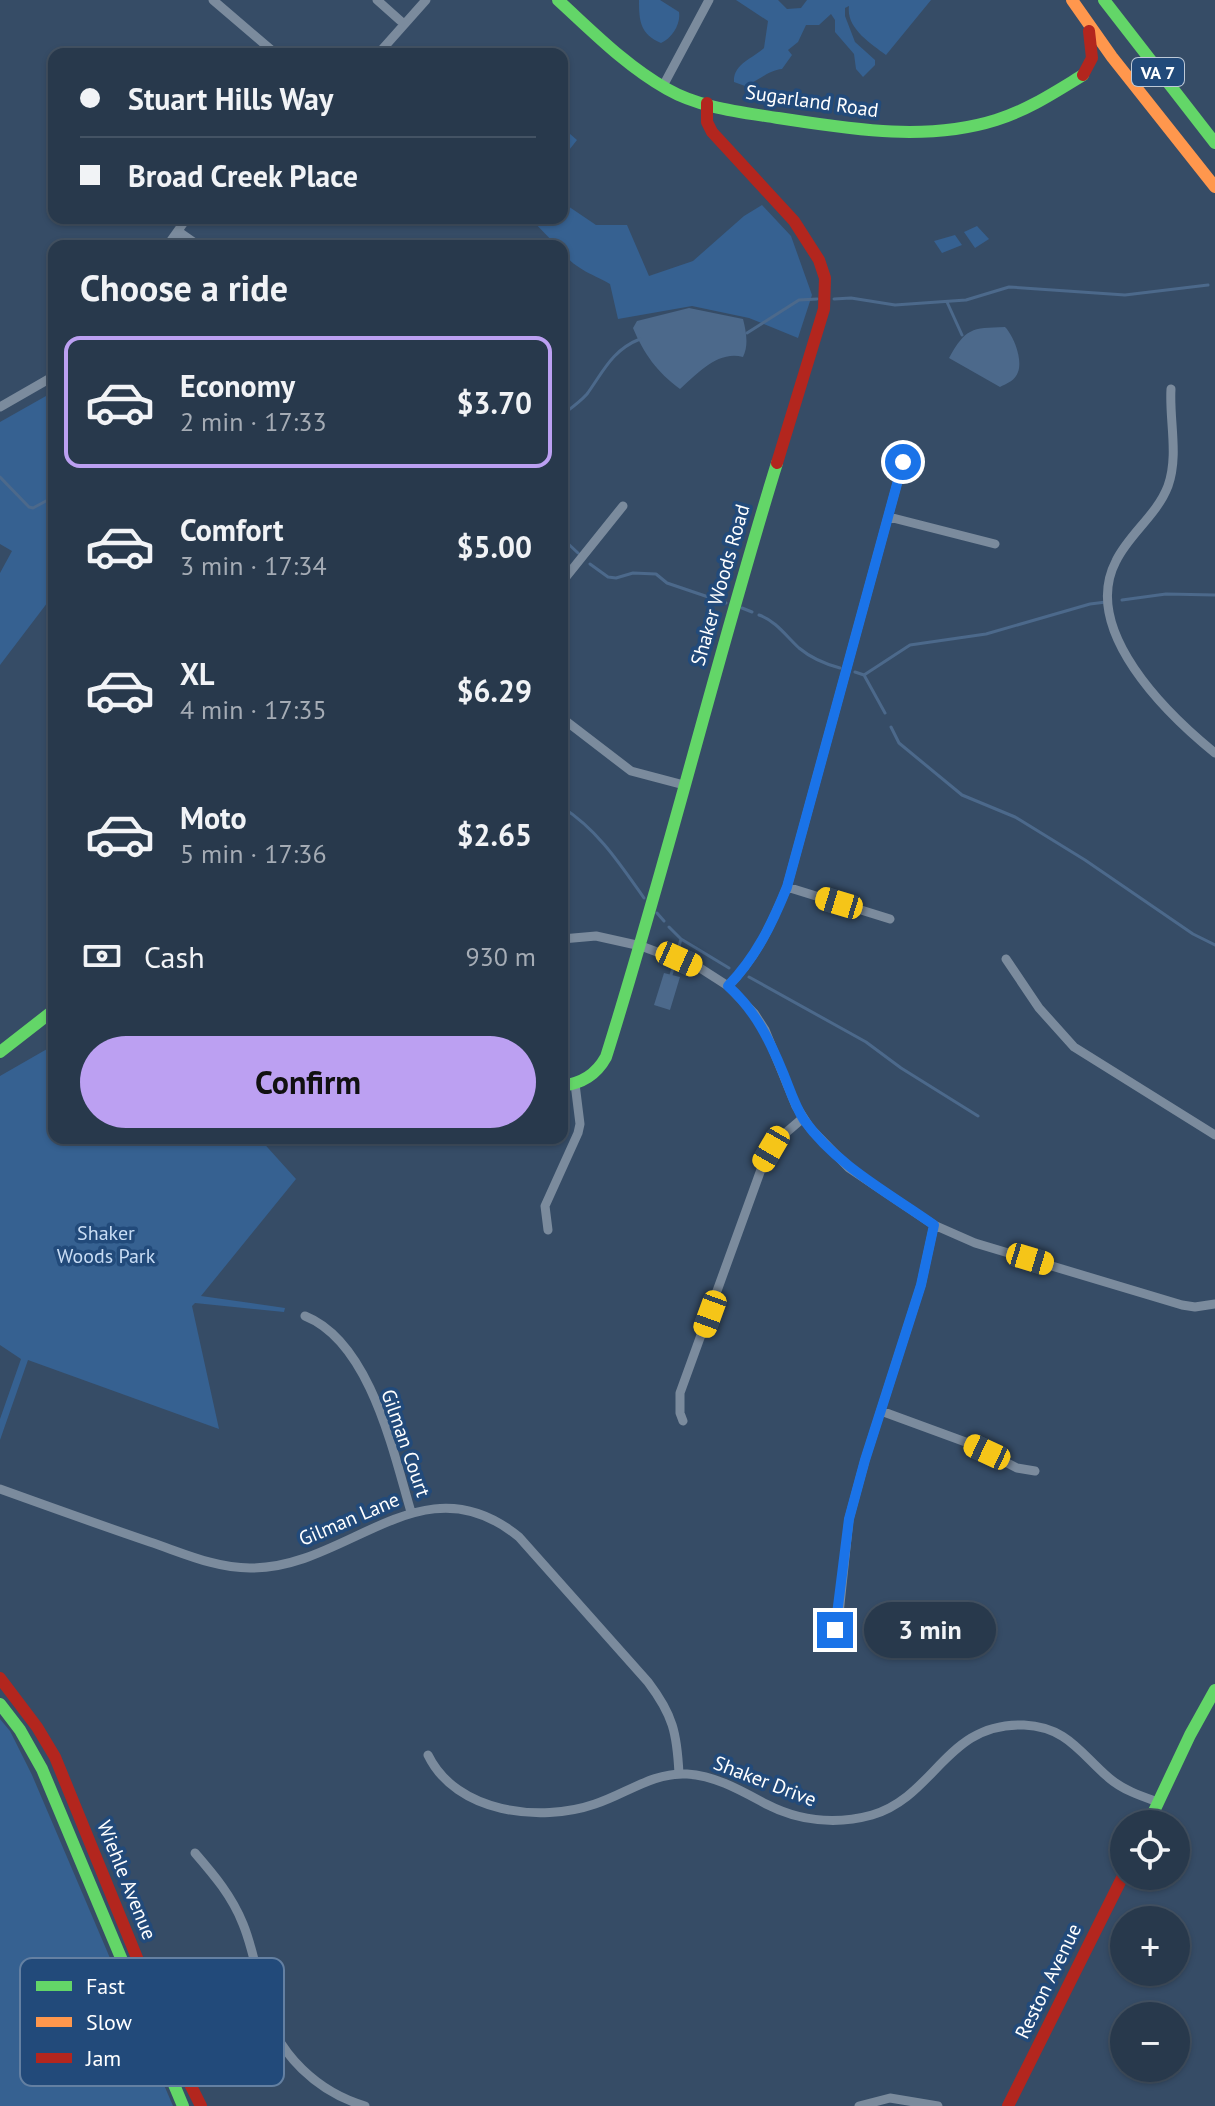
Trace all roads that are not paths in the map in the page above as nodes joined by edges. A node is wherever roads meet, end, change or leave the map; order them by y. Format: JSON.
{"nodes":[{"id":1,"x":213,"y":0,"type":"edge"},
{"id":2,"x":377,"y":0,"type":"edge"},
{"id":3,"x":426,"y":0,"type":"edge"},
{"id":4,"x":558,"y":0,"type":"edge"},
{"id":5,"x":709,"y":0,"type":"edge"},
{"id":6,"x":1072,"y":0,"type":"edge"},
{"id":7,"x":1104,"y":0,"type":"edge"},
{"id":8,"x":1087,"y":22,"type":"junction"},
{"id":9,"x":404,"y":24,"type":"junction"},
{"id":10,"x":269,"y":48,"type":"edge"},
{"id":11,"x":383,"y":48,"type":"edge"},
{"id":12,"x":1083,"y":75,"type":"junction"},
{"id":13,"x":1129,"y":79,"type":"junction"},
{"id":14,"x":663,"y":86,"type":"junction"},
{"id":15,"x":707,"y":103,"type":"junction"},
{"id":16,"x":1215,"y":143,"type":"edge"},
{"id":17,"x":1187,"y":152,"type":"junction"},
{"id":18,"x":1215,"y":180,"type":"edge"},
{"id":19,"x":1215,"y":187,"type":"edge"},
{"id":20,"x":184,"y":224,"type":"edge"},
{"id":21,"x":179,"y":232,"type":"junction"},
{"id":22,"x":172,"y":240,"type":"edge"},
{"id":23,"x":190,"y":240,"type":"edge"},
{"id":24,"x":48,"y":379,"type":"edge"},
{"id":25,"x":1171,"y":389,"type":"dead end"},
{"id":26,"x":0,"y":407,"type":"edge"},
{"id":27,"x":903,"y":462,"type":"dead end"},
{"id":28,"x":623,"y":506,"type":"dead end"},
{"id":29,"x":889,"y":517,"type":"junction"},
{"id":30,"x":995,"y":544,"type":"dead end"},
{"id":31,"x":568,"y":575,"type":"edge"},
{"id":32,"x":568,"y":723,"type":"edge"},
{"id":33,"x":1215,"y":753,"type":"edge"},
{"id":34,"x":684,"y":785,"type":"junction"},
{"id":35,"x":787,"y":887,"type":"junction"},
{"id":36,"x":890,"y":919,"type":"dead end"},
{"id":37,"x":568,"y":938,"type":"edge"},
{"id":38,"x":641,"y":946,"type":"junction"},
{"id":39,"x":1006,"y":959,"type":"dead end"},
{"id":40,"x":728,"y":986,"type":"junction"},
{"id":41,"x":48,"y":1015,"type":"edge"},
{"id":42,"x":0,"y":1052,"type":"edge"},
{"id":43,"x":569,"y":1085,"type":"edge"},
{"id":44,"x":803,"y":1118,"type":"junction"},
{"id":45,"x":1215,"y":1135,"type":"edge"},
{"id":46,"x":934,"y":1225,"type":"junction"},
{"id":47,"x":548,"y":1230,"type":"dead end"},
{"id":48,"x":1215,"y":1304,"type":"edge"},
{"id":49,"x":305,"y":1316,"type":"dead end"},
{"id":50,"x":881,"y":1411,"type":"junction"},
{"id":51,"x":683,"y":1421,"type":"dead end"},
{"id":52,"x":1035,"y":1471,"type":"dead end"},
{"id":53,"x":0,"y":1489,"type":"edge"},
{"id":54,"x":411,"y":1512,"type":"junction"},
{"id":55,"x":832,"y":1647,"type":"dead end"},
{"id":56,"x":0,"y":1678,"type":"edge"},
{"id":57,"x":1215,"y":1690,"type":"edge"},
{"id":58,"x":0,"y":1704,"type":"edge"},
{"id":59,"x":428,"y":1755,"type":"dead end"},
{"id":60,"x":679,"y":1774,"type":"junction"},
{"id":61,"x":1158,"y":1802,"type":"junction"},
{"id":62,"x":1154,"y":1810,"type":"edge"},
{"id":63,"x":195,"y":1853,"type":"dead end"},
{"id":64,"x":1116,"y":1890,"type":"edge"},
{"id":65,"x":121,"y":1958,"type":"edge"},
{"id":66,"x":137,"y":1958,"type":"edge"},
{"id":67,"x":254,"y":1958,"type":"edge"},
{"id":68,"x":284,"y":2045,"type":"edge"},
{"id":69,"x":175,"y":2086,"type":"edge"},
{"id":70,"x":191,"y":2086,"type":"edge"},
{"id":71,"x":183,"y":2106,"type":"edge"},
{"id":72,"x":201,"y":2106,"type":"edge"},
{"id":73,"x":365,"y":2106,"type":"edge"},
{"id":74,"x":859,"y":2106,"type":"edge"},
{"id":75,"x":938,"y":2106,"type":"edge"},
{"id":76,"x":1008,"y":2106,"type":"edge"}],
"edges":[{"from":1,"to":10,"type":"street"},
{"from":2,"to":9,"type":"street"},
{"from":3,"to":9,"type":"street"},
{"from":4,"to":14,"type":"main road","name":"Sugarland Road"},
{"from":5,"to":14,"type":"street"},
{"from":6,"to":8,"type":"main road","number":"VA 7"},
{"from":7,"to":16,"type":"main road","number":"VA 7"},
{"from":8,"to":12,"type":"main road"},
{"from":8,"to":13,"type":"main road","number":"VA 7"},
{"from":9,"to":11,"type":"street"},
{"from":12,"to":13,"type":"main road","name":"Sugarland Road"},
{"from":12,"to":15,"type":"main road","name":"Sugarland Road"},
{"from":13,"to":17,"type":"main road","number":"VA 7"},
{"from":14,"to":15,"type":"main road","name":"Sugarland Road"},
{"from":15,"to":34,"type":"main road","name":"Shaker Woods Road"},
{"from":17,"to":18,"type":"main road"},
{"from":17,"to":19,"type":"main road","number":"VA 7"},
{"from":20,"to":21,"type":"street"},
{"from":21,"to":22,"type":"street"},
{"from":21,"to":23,"type":"street"},
{"from":24,"to":26,"type":"street"},
{"from":25,"to":33,"type":"street"},
{"from":27,"to":29,"type":"street"},
{"from":28,"to":31,"type":"street"},
{"from":29,"to":30,"type":"street"},
{"from":29,"to":35,"type":"street"},
{"from":32,"to":34,"type":"street"},
{"from":34,"to":38,"type":"main road","name":"Shaker Woods Road"},
{"from":35,"to":36,"type":"street"},
{"from":35,"to":40,"type":"street"},
{"from":37,"to":38,"type":"street"},
{"from":38,"to":40,"type":"street"},
{"from":38,"to":43,"type":"main road","name":"Shaker Woods Road"},
{"from":39,"to":45,"type":"street"},
{"from":40,"to":44,"type":"street"},
{"from":41,"to":42,"type":"main road"},
{"from":43,"to":47,"type":"street"},
{"from":44,"to":46,"type":"street"},
{"from":44,"to":51,"type":"street"},
{"from":46,"to":48,"type":"street"},
{"from":46,"to":50,"type":"street"},
{"from":49,"to":54,"type":"street","name":"Gilman Court"},
{"from":50,"to":52,"type":"street"},
{"from":50,"to":55,"type":"street"},
{"from":53,"to":54,"type":"street","name":"Gilman Lane"},
{"from":54,"to":60,"type":"street","name":"Gilman Lane"},
{"from":56,"to":66,"type":"main road","name":"Wiehle Avenue"},
{"from":57,"to":61,"type":"main road"},
{"from":58,"to":65,"type":"main road","name":"Wiehle Avenue"},
{"from":59,"to":60,"type":"street","name":"Shaker Drive"},
{"from":60,"to":61,"type":"street","name":"Shaker Drive"},
{"from":61,"to":62,"type":"main road"},
{"from":63,"to":67,"type":"street"},
{"from":64,"to":76,"type":"main road","name":"Reston Avenue"},
{"from":68,"to":73,"type":"street"},
{"from":69,"to":71,"type":"main road","name":"Wiehle Avenue"},
{"from":70,"to":72,"type":"main road","name":"Wiehle Avenue"},
{"from":74,"to":75,"type":"street"}]}
